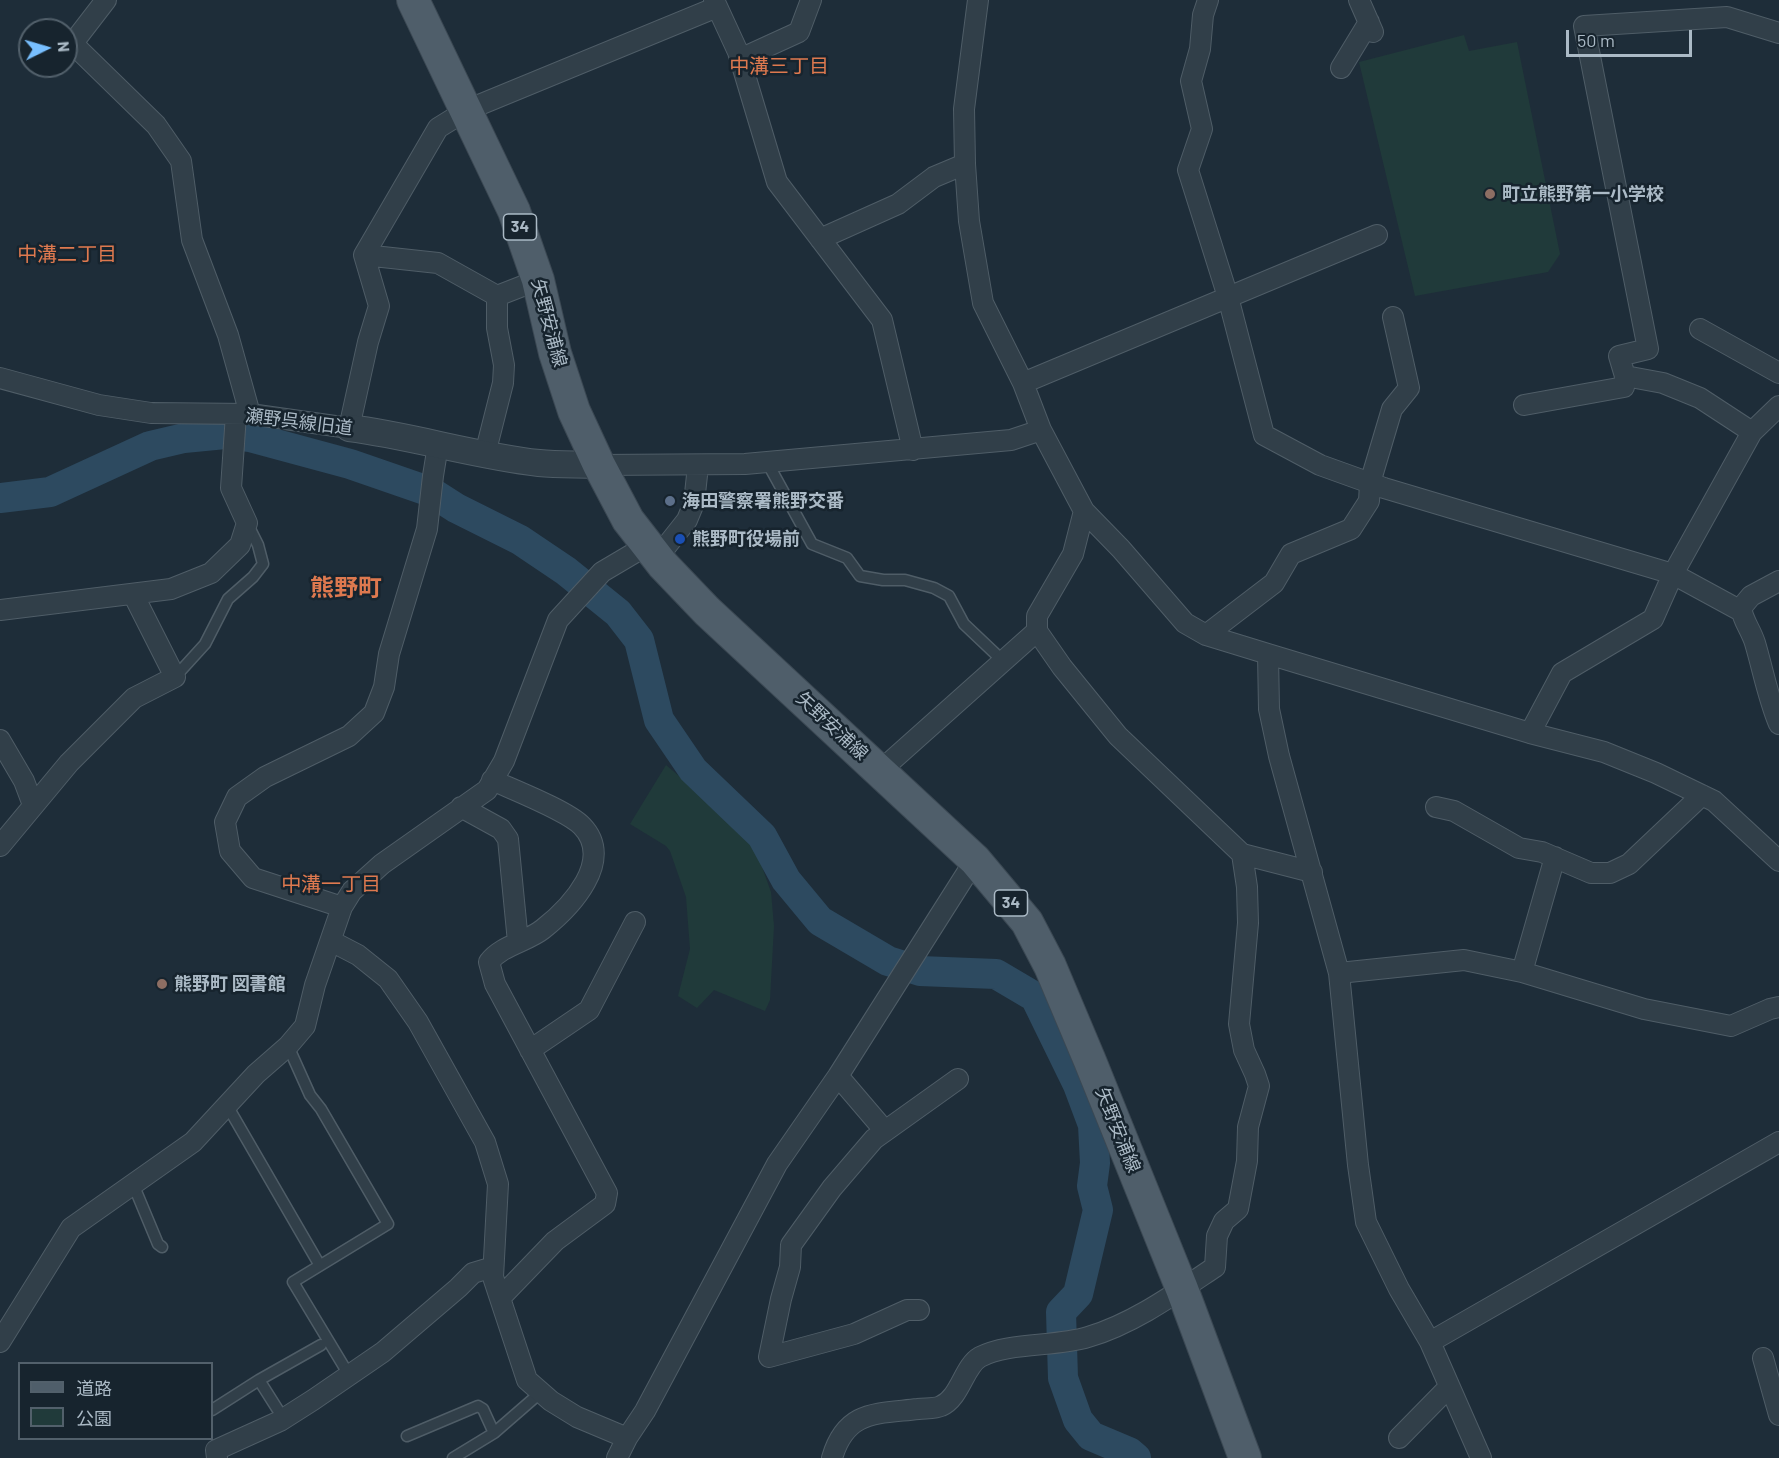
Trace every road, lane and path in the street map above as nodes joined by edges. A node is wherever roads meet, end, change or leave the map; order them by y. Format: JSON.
{"nodes":[{"id":1,"x":106,"y":0,"type":"edge"},
{"id":2,"x":413,"y":0,"type":"edge"},
{"id":3,"x":811,"y":0,"type":"edge"},
{"id":4,"x":978,"y":0,"type":"edge"},
{"id":5,"x":1208,"y":0,"type":"edge"},
{"id":6,"x":1359,"y":0,"type":"edge"},
{"id":7,"x":716,"y":3,"type":"edge"},
{"id":8,"x":1779,"y":33,"type":"edge"},
{"id":9,"x":740,"y":59,"type":"junction"},
{"id":10,"x":1341,"y":68,"type":"dead end"},
{"id":11,"x":466,"y":110,"type":"junction"},
{"id":12,"x":965,"y":164,"type":"junction"},
{"id":13,"x":1377,"y":235,"type":"dead end"},
{"id":14,"x":820,"y":239,"type":"junction"},
{"id":15,"x":364,"y":255,"type":"junction"},
{"id":16,"x":538,"y":280,"type":"junction"},
{"id":17,"x":496,"y":296,"type":"junction"},
{"id":18,"x":1228,"y":297,"type":"junction"},
{"id":19,"x":1394,"y":317,"type":"dead end"},
{"id":20,"x":1700,"y":329,"type":"dead end"},
{"id":21,"x":1779,"y":372,"type":"edge"},
{"id":22,"x":1625,"y":376,"type":"junction"},
{"id":23,"x":0,"y":378,"type":"edge"},
{"id":24,"x":1023,"y":383,"type":"junction"},
{"id":25,"x":1524,"y":405,"type":"dead end"},
{"id":26,"x":1777,"y":412,"type":"edge"},
{"id":27,"x":239,"y":424,"type":"junction"},
{"id":28,"x":349,"y":428,"type":"junction"},
{"id":29,"x":1041,"y":430,"type":"junction"},
{"id":30,"x":1752,"y":432,"type":"junction"},
{"id":31,"x":438,"y":445,"type":"junction"},
{"id":32,"x":913,"y":450,"type":"junction"},
{"id":33,"x":485,"y":454,"type":"junction"},
{"id":34,"x":767,"y":462,"type":"junction"},
{"id":35,"x":598,"y":465,"type":"junction"},
{"id":36,"x":698,"y":466,"type":"junction"},
{"id":37,"x":1370,"y":483,"type":"junction"},
{"id":38,"x":1084,"y":511,"type":"junction"},
{"id":39,"x":247,"y":523,"type":"junction"},
{"id":40,"x":652,"y":552,"type":"junction"},
{"id":41,"x":1673,"y":574,"type":"junction"},
{"id":42,"x":1779,"y":581,"type":"edge"},
{"id":43,"x":133,"y":594,"type":"junction"},
{"id":44,"x":0,"y":610,"type":"edge"},
{"id":45,"x":1741,"y":611,"type":"junction"},
{"id":46,"x":1037,"y":631,"type":"junction"},
{"id":47,"x":1206,"y":635,"type":"junction"},
{"id":48,"x":1268,"y":654,"type":"junction"},
{"id":49,"x":1002,"y":660,"type":"junction"},
{"id":50,"x":175,"y":677,"type":"junction"},
{"id":51,"x":1779,"y":724,"type":"edge"},
{"id":52,"x":1530,"y":733,"type":"junction"},
{"id":53,"x":0,"y":740,"type":"edge"},
{"id":54,"x":880,"y":771,"type":"junction"},
{"id":55,"x":492,"y":780,"type":"junction"},
{"id":56,"x":1702,"y":795,"type":"junction"},
{"id":57,"x":33,"y":805,"type":"junction"},
{"id":58,"x":461,"y":807,"type":"junction"},
{"id":59,"x":1436,"y":807,"type":"dead end"},
{"id":60,"x":0,"y":846,"type":"edge"},
{"id":61,"x":1242,"y":854,"type":"junction"},
{"id":62,"x":1555,"y":857,"type":"junction"},
{"id":63,"x":975,"y":860,"type":"junction"},
{"id":64,"x":1779,"y":861,"type":"edge"},
{"id":65,"x":1312,"y":872,"type":"junction"},
{"id":66,"x":342,"y":907,"type":"junction"},
{"id":67,"x":635,"y":922,"type":"dead end"},
{"id":68,"x":331,"y":941,"type":"junction"},
{"id":69,"x":518,"y":942,"type":"junction"},
{"id":70,"x":1522,"y":972,"type":"junction"},
{"id":71,"x":1339,"y":973,"type":"junction"},
{"id":72,"x":1779,"y":1007,"type":"edge"},
{"id":73,"x":288,"y":1046,"type":"junction"},
{"id":74,"x":530,"y":1050,"type":"junction"},
{"id":75,"x":838,"y":1076,"type":"junction"},
{"id":76,"x":958,"y":1079,"type":"dead end"},
{"id":77,"x":228,"y":1107,"type":"junction"},
{"id":78,"x":885,"y":1131,"type":"junction"},
{"id":79,"x":1779,"y":1142,"type":"edge"},
{"id":80,"x":133,"y":1184,"type":"junction"},
{"id":81,"x":162,"y":1247,"type":"dead end"},
{"id":82,"x":319,"y":1264,"type":"junction"},
{"id":83,"x":493,"y":1267,"type":"junction"},
{"id":84,"x":1182,"y":1289,"type":"junction"},
{"id":85,"x":500,"y":1298,"type":"junction"},
{"id":86,"x":919,"y":1310,"type":"dead end"},
{"id":87,"x":0,"y":1342,"type":"edge"},
{"id":88,"x":1430,"y":1342,"type":"junction"},
{"id":89,"x":321,"y":1345,"type":"dead end"},
{"id":90,"x":1763,"y":1358,"type":"dead end"},
{"id":91,"x":349,"y":1375,"type":"junction"},
{"id":92,"x":259,"y":1380,"type":"junction"},
{"id":93,"x":1449,"y":1387,"type":"junction"},
{"id":94,"x":540,"y":1393,"type":"junction"},
{"id":95,"x":213,"y":1409,"type":"edge"},
{"id":96,"x":1779,"y":1415,"type":"edge"},
{"id":97,"x":283,"y":1418,"type":"junction"},
{"id":98,"x":495,"y":1433,"type":"junction"},
{"id":99,"x":407,"y":1436,"type":"dead end"},
{"id":100,"x":627,"y":1438,"type":"junction"},
{"id":101,"x":1399,"y":1438,"type":"dead end"},
{"id":102,"x":218,"y":1458,"type":"edge"},
{"id":103,"x":453,"y":1458,"type":"edge"},
{"id":104,"x":617,"y":1458,"type":"edge"},
{"id":105,"x":831,"y":1458,"type":"edge"},
{"id":106,"x":1245,"y":1458,"type":"edge"},
{"id":107,"x":1481,"y":1458,"type":"edge"}],
"edges":[{"from":1,"to":27,"type":"street"},
{"from":2,"to":11,"type":"main road","name":"矢野安浦線","number":"34"},
{"from":3,"to":9,"type":"street"},
{"from":4,"to":12,"type":"street"},
{"from":5,"to":18,"type":"street"},
{"from":6,"to":10,"type":"street"},
{"from":7,"to":9,"type":"street"},
{"from":7,"to":11,"type":"street"},
{"from":8,"to":22,"type":"street"},
{"from":9,"to":14,"type":"street"},
{"from":11,"to":15,"type":"street"},
{"from":11,"to":16,"type":"main road","name":"矢野安浦線","number":"34"},
{"from":12,"to":14,"type":"street"},
{"from":12,"to":24,"type":"street"},
{"from":13,"to":18,"type":"street"},
{"from":14,"to":32,"type":"street"},
{"from":15,"to":17,"type":"street"},
{"from":15,"to":28,"type":"street"},
{"from":16,"to":17,"type":"street"},
{"from":16,"to":35,"type":"main road","name":"矢野安浦線","number":"34"},
{"from":17,"to":33,"type":"street"},
{"from":18,"to":24,"type":"street"},
{"from":18,"to":37,"type":"street"},
{"from":19,"to":37,"type":"street"},
{"from":20,"to":21,"type":"street"},
{"from":22,"to":25,"type":"street"},
{"from":22,"to":30,"type":"street"},
{"from":23,"to":27,"type":"street","name":"瀬野呉線旧道"},
{"from":24,"to":29,"type":"street"},
{"from":26,"to":30,"type":"street"},
{"from":27,"to":28,"type":"street","name":"瀬野呉線旧道"},
{"from":27,"to":39,"type":"street"},
{"from":28,"to":31,"type":"street","name":"瀬野呉線旧道"},
{"from":29,"to":32,"type":"street"},
{"from":29,"to":38,"type":"street"},
{"from":30,"to":41,"type":"street"},
{"from":31,"to":33,"type":"street","name":"瀬野呉線旧道"},
{"from":31,"to":66,"type":"street"},
{"from":32,"to":34,"type":"street"},
{"from":33,"to":35,"type":"street","name":"瀬野呉線旧道"},
{"from":34,"to":36,"type":"street"},
{"from":34,"to":49,"type":"lane"},
{"from":35,"to":36,"type":"street"},
{"from":35,"to":40,"type":"main road","name":"矢野安浦線","number":"34"},
{"from":36,"to":40,"type":"street"},
{"from":37,"to":41,"type":"street"},
{"from":37,"to":47,"type":"street"},
{"from":38,"to":46,"type":"street"},
{"from":38,"to":47,"type":"street"},
{"from":39,"to":43,"type":"street"},
{"from":39,"to":50,"type":"lane"},
{"from":40,"to":54,"type":"main road","name":"矢野安浦線","number":"34"},
{"from":40,"to":55,"type":"street"},
{"from":41,"to":45,"type":"street"},
{"from":41,"to":52,"type":"street"},
{"from":42,"to":45,"type":"street"},
{"from":43,"to":44,"type":"street"},
{"from":43,"to":50,"type":"street"},
{"from":45,"to":51,"type":"street"},
{"from":46,"to":49,"type":"street"},
{"from":46,"to":61,"type":"street"},
{"from":47,"to":48,"type":"street"},
{"from":48,"to":52,"type":"street"},
{"from":48,"to":65,"type":"street"},
{"from":49,"to":54,"type":"street"},
{"from":50,"to":57,"type":"street"},
{"from":52,"to":56,"type":"street"},
{"from":53,"to":57,"type":"street"},
{"from":54,"to":63,"type":"main road","name":"矢野安浦線","number":"34"},
{"from":55,"to":58,"type":"street"},
{"from":55,"to":69,"type":"street"},
{"from":56,"to":62,"type":"street"},
{"from":56,"to":64,"type":"street"},
{"from":57,"to":60,"type":"street"},
{"from":58,"to":66,"type":"street"},
{"from":58,"to":69,"type":"street"},
{"from":59,"to":62,"type":"street"},
{"from":61,"to":65,"type":"street"},
{"from":61,"to":84,"type":"street"},
{"from":62,"to":70,"type":"street"},
{"from":63,"to":75,"type":"street"},
{"from":63,"to":84,"type":"main road","name":"矢野安浦線","number":"34"},
{"from":65,"to":71,"type":"street"},
{"from":66,"to":68,"type":"street"},
{"from":67,"to":74,"type":"street"},
{"from":68,"to":73,"type":"street"},
{"from":68,"to":83,"type":"street"},
{"from":69,"to":74,"type":"street"},
{"from":70,"to":71,"type":"street"},
{"from":70,"to":72,"type":"street"},
{"from":71,"to":88,"type":"street"},
{"from":73,"to":77,"type":"street"},
{"from":73,"to":82,"type":"lane"},
{"from":74,"to":85,"type":"street"},
{"from":75,"to":78,"type":"street"},
{"from":75,"to":100,"type":"street"},
{"from":76,"to":78,"type":"street"},
{"from":77,"to":80,"type":"street"},
{"from":77,"to":82,"type":"lane"},
{"from":78,"to":86,"type":"street"},
{"from":79,"to":88,"type":"street"},
{"from":80,"to":81,"type":"lane"},
{"from":80,"to":87,"type":"street"},
{"from":82,"to":91,"type":"lane"},
{"from":83,"to":85,"type":"street"},
{"from":83,"to":91,"type":"street"},
{"from":84,"to":105,"type":"street"},
{"from":84,"to":106,"type":"main road","name":"矢野安浦線","number":"34"},
{"from":85,"to":94,"type":"street"},
{"from":88,"to":93,"type":"street"},
{"from":89,"to":92,"type":"lane"},
{"from":90,"to":96,"type":"street"},
{"from":91,"to":97,"type":"street"},
{"from":92,"to":95,"type":"lane"},
{"from":92,"to":97,"type":"lane"},
{"from":93,"to":101,"type":"street"},
{"from":93,"to":107,"type":"street"},
{"from":94,"to":98,"type":"lane"},
{"from":94,"to":100,"type":"street"},
{"from":97,"to":102,"type":"street"},
{"from":98,"to":99,"type":"lane"},
{"from":98,"to":103,"type":"lane"},
{"from":100,"to":104,"type":"street"}]}
